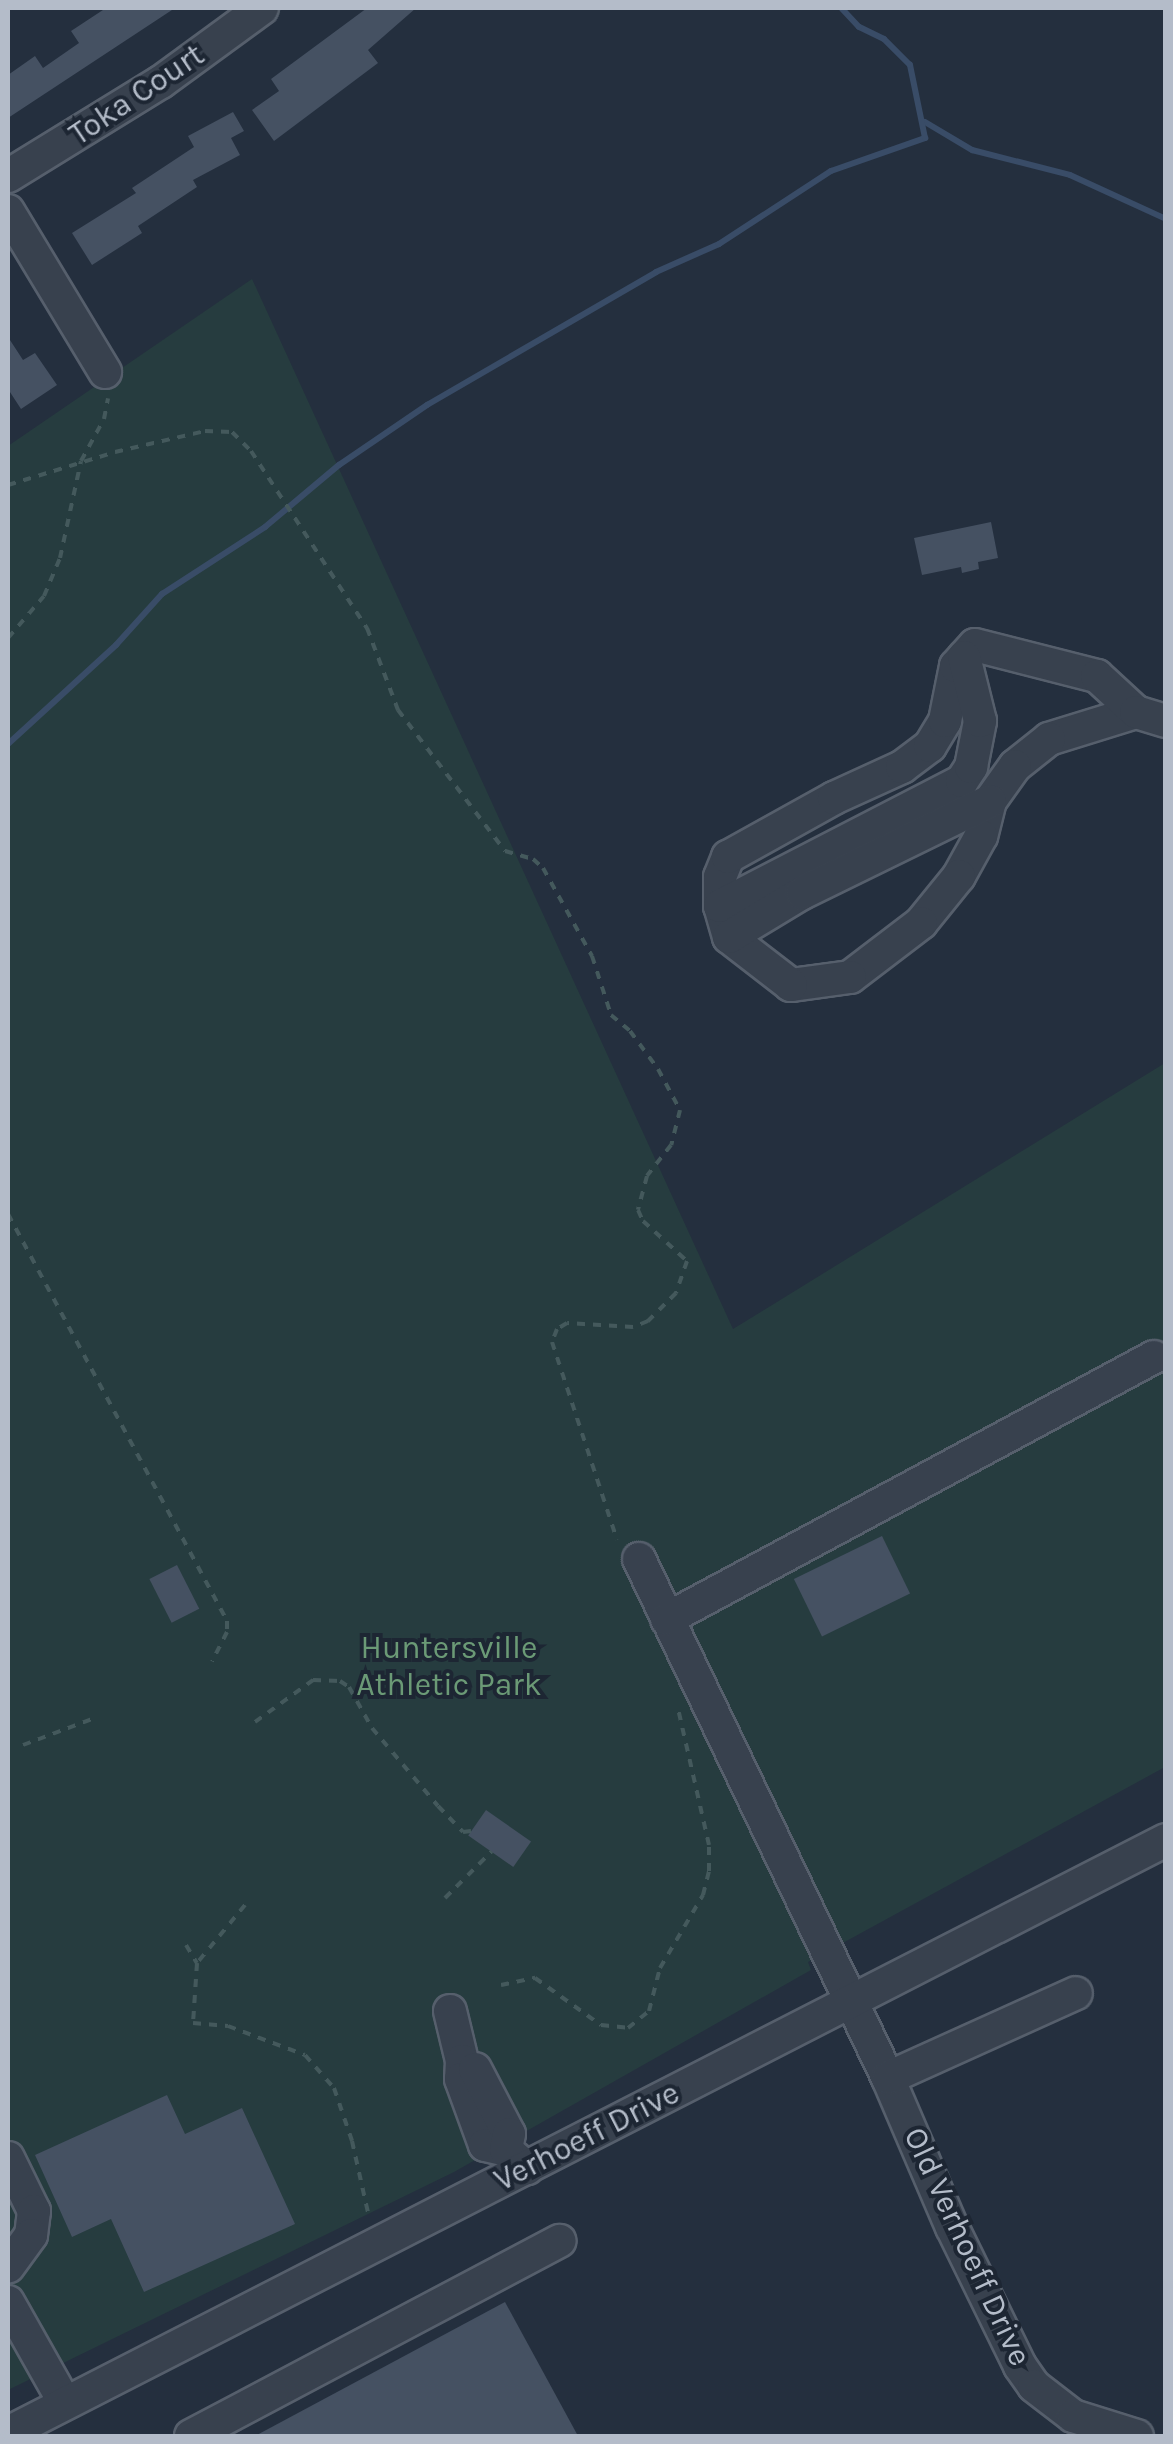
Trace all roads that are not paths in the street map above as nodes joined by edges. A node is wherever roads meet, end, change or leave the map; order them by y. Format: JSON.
{"nodes":[{"id":1,"x":262,"y":8,"type":"edge"},
{"id":2,"x":8,"y":176,"type":"edge"},
{"id":3,"x":8,"y":212,"type":"edge"},
{"id":4,"x":104,"y":372,"type":"road end"},
{"id":5,"x":970,"y":651,"type":"junction"},
{"id":6,"x":1151,"y":716,"type":"edge"},
{"id":7,"x":990,"y":800,"type":"junction"},
{"id":8,"x":724,"y":922,"type":"junction"},
{"id":9,"x":1154,"y":1357,"type":"dead end"},
{"id":10,"x":628,"y":1550,"type":"road end"},
{"id":11,"x":667,"y":1619,"type":"junction"},
{"id":12,"x":1166,"y":1840,"type":"edge"},
{"id":13,"x":1076,"y":1994,"type":"dead end"},
{"id":14,"x":850,"y":2003,"type":"junction"},
{"id":15,"x":450,"y":2011,"type":"dead end"},
{"id":16,"x":888,"y":2078,"type":"junction"},
{"id":17,"x":8,"y":2158,"type":"edge"},
{"id":18,"x":516,"y":2159,"type":"junction"},
{"id":19,"x":560,"y":2240,"type":"dead end"},
{"id":20,"x":8,"y":2267,"type":"edge"},
{"id":21,"x":8,"y":2302,"type":"edge"},
{"id":22,"x":65,"y":2404,"type":"junction"},
{"id":23,"x":8,"y":2433,"type":"edge"},
{"id":24,"x":191,"y":2436,"type":"edge"},
{"id":25,"x":1137,"y":2436,"type":"edge"}],
"edges":[{"from":1,"to":2,"type":"street","name":"Toka Court"},
{"from":3,"to":4,"type":"street"},
{"from":5,"to":6,"type":"street"},
{"from":5,"to":8,"type":"street"},
{"from":5,"to":8,"type":"street"},
{"from":6,"to":7,"type":"street"},
{"from":7,"to":8,"type":"street"},
{"from":7,"to":8,"type":"street"},
{"from":9,"to":11,"type":"street"},
{"from":10,"to":11,"type":"street","name":"Old Verhoeff Drive"},
{"from":11,"to":14,"type":"street","name":"Old Verhoeff Drive"},
{"from":12,"to":14,"type":"street","name":"Verhoeff Drive"},
{"from":13,"to":16,"type":"street"},
{"from":14,"to":16,"type":"street","name":"Old Verhoeff Drive"},
{"from":14,"to":18,"type":"street","name":"Verhoeff Drive"},
{"from":15,"to":18,"type":"street"},
{"from":16,"to":25,"type":"street","name":"Old Verhoeff Drive"},
{"from":17,"to":20,"type":"street"},
{"from":18,"to":22,"type":"street","name":"Verhoeff Drive"},
{"from":19,"to":24,"type":"street"},
{"from":21,"to":22,"type":"street"},
{"from":22,"to":23,"type":"street","name":"Verhoeff Drive"}]}
